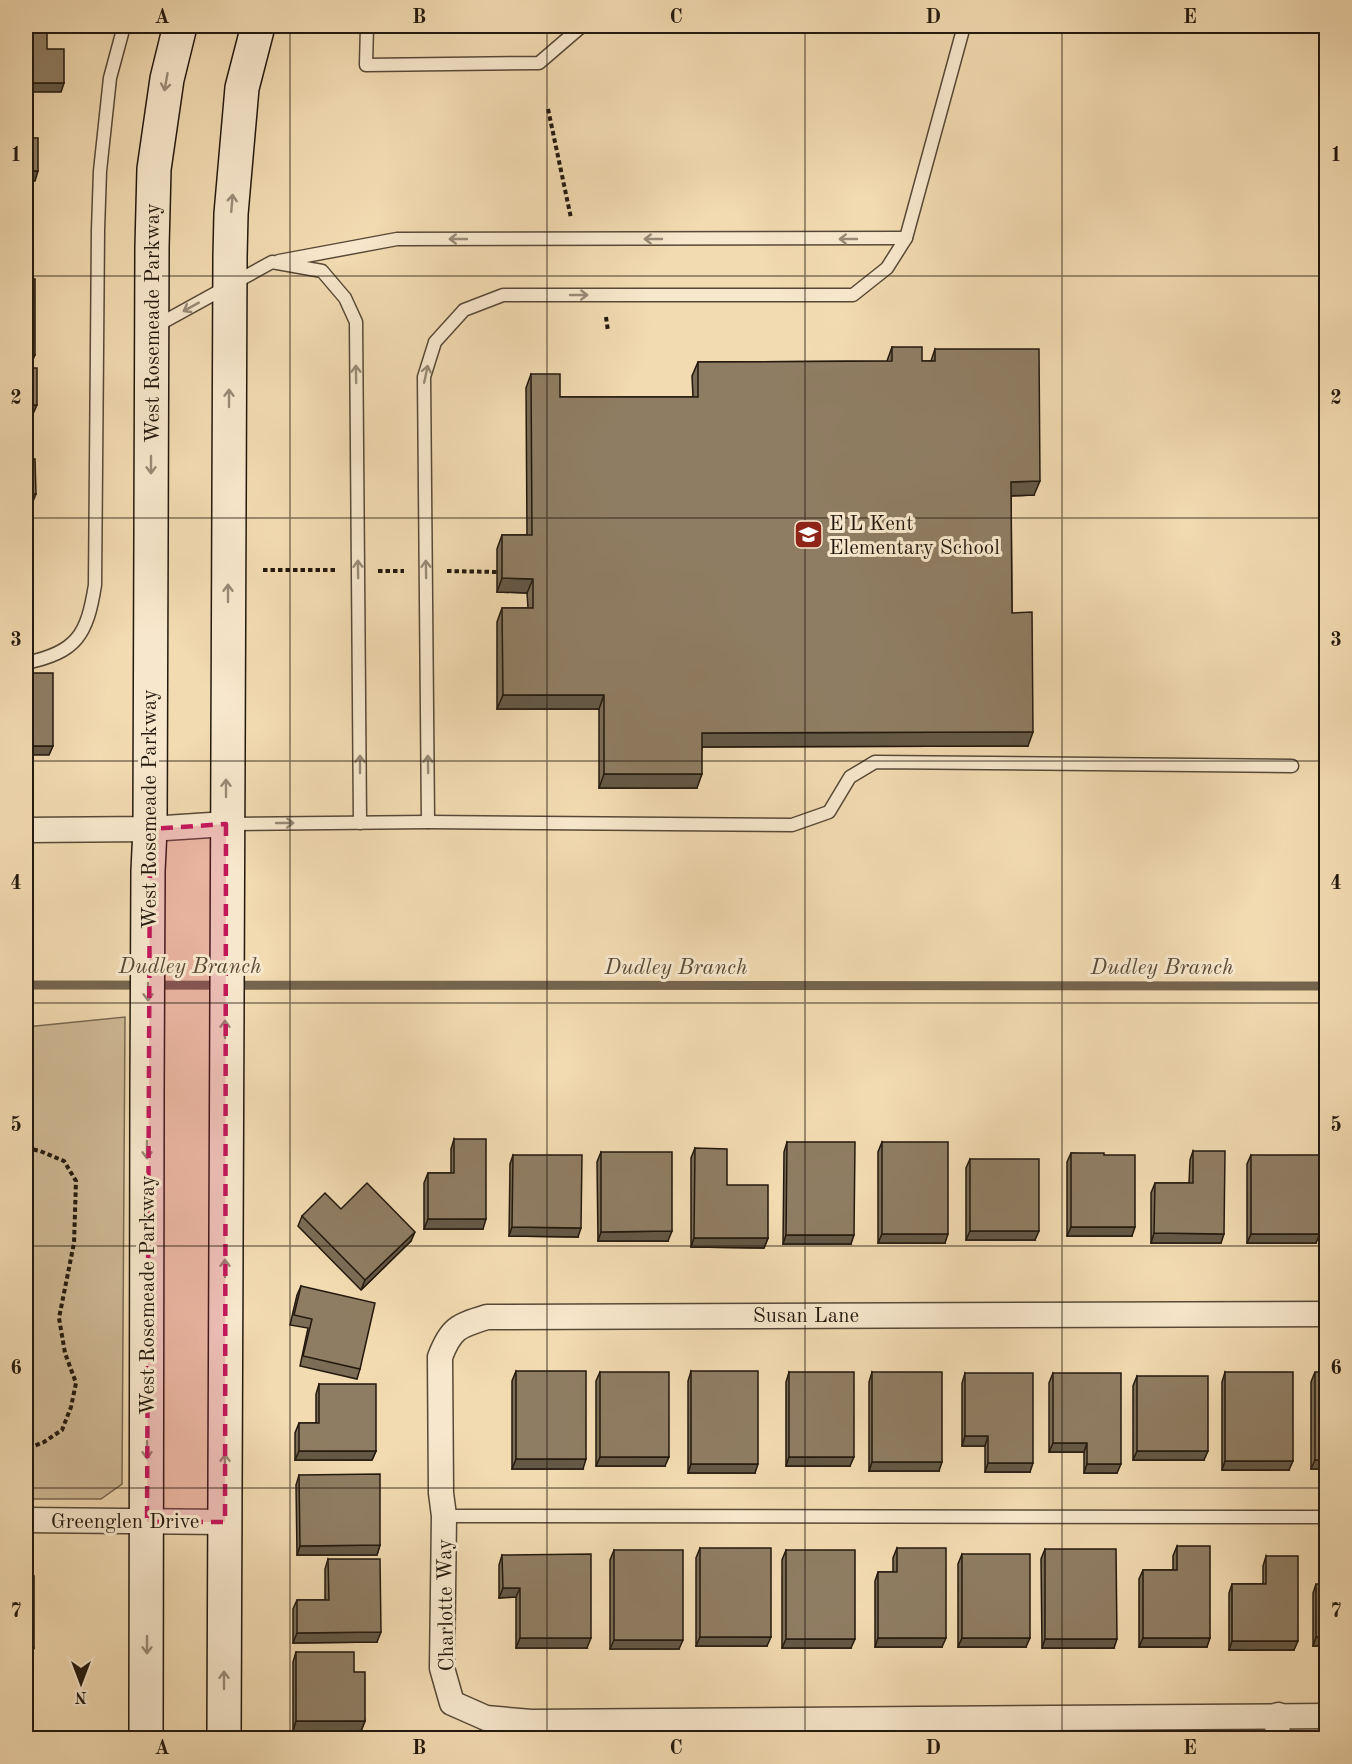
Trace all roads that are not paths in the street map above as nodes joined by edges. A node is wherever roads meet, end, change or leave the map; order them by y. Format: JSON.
{"nodes":[{"id":1,"x":124,"y":26,"type":"edge"},
{"id":2,"x":180,"y":26,"type":"edge"},
{"id":3,"x":258,"y":26,"type":"edge"},
{"id":4,"x":367,"y":26,"type":"edge"},
{"id":5,"x":582,"y":26,"type":"edge"},
{"id":6,"x":964,"y":26,"type":"edge"},
{"id":7,"x":906,"y":238,"type":"junction"},
{"id":8,"x":273,"y":262,"type":"junction"},
{"id":9,"x":230,"y":286,"type":"junction"},
{"id":10,"x":152,"y":328,"type":"junction"},
{"id":11,"x":26,"y":663,"type":"edge"},
{"id":12,"x":1292,"y":766,"type":"dead end"},
{"id":13,"x":429,"y":822,"type":"junction"},
{"id":14,"x":360,"y":823,"type":"junction"},
{"id":15,"x":226,"y":824,"type":"junction"},
{"id":16,"x":150,"y":829,"type":"junction"},
{"id":17,"x":26,"y":830,"type":"edge"},
{"id":18,"x":1326,"y":1314,"type":"edge"},
{"id":19,"x":443,"y":1504,"type":"junction"},
{"id":20,"x":1326,"y":1517,"type":"edge"},
{"id":21,"x":26,"y":1520,"type":"edge"},
{"id":22,"x":147,"y":1522,"type":"junction"},
{"id":23,"x":225,"y":1522,"type":"junction"},
{"id":24,"x":1326,"y":1716,"type":"edge"},
{"id":25,"x":1278,"y":1727,"type":"edge"},
{"id":26,"x":531,"y":1730,"type":"edge"},
{"id":27,"x":146,"y":1738,"type":"edge"},
{"id":28,"x":224,"y":1738,"type":"edge"}],
"edges":[{"from":1,"to":11,"type":"lane"},
{"from":2,"to":10,"type":"main road","name":"West Rosemeade Parkway","one_way":true},
{"from":9,"to":3,"type":"main road","one_way":true},
{"from":4,"to":5,"type":"lane"},
{"from":6,"to":7,"type":"lane"},
{"from":7,"to":8,"type":"lane","one_way":true},
{"from":13,"to":7,"type":"lane","one_way":true},
{"from":8,"to":9,"type":"lane"},
{"from":14,"to":8,"type":"lane","one_way":true},
{"from":9,"to":10,"type":"lane","one_way":true},
{"from":15,"to":9,"type":"main road","one_way":true},
{"from":10,"to":16,"type":"main road","name":"West Rosemeade Parkway","one_way":true},
{"from":12,"to":13,"type":"lane"},
{"from":13,"to":14,"type":"lane"},
{"from":15,"to":14,"type":"lane","one_way":true},
{"from":15,"to":16,"type":"street"},
{"from":23,"to":15,"type":"main road","one_way":true},
{"from":16,"to":17,"type":"street"},
{"from":16,"to":22,"type":"main road","name":"West Rosemeade Parkway","one_way":true},
{"from":18,"to":19,"type":"street","name":"Susan Lane"},
{"from":19,"to":20,"type":"lane"},
{"from":19,"to":26,"type":"street","name":"Charlotte Way"},
{"from":21,"to":22,"type":"street","name":"Greenglen Drive"},
{"from":22,"to":23,"type":"street","name":"Greenglen Drive"},
{"from":22,"to":27,"type":"main road","name":"West Rosemeade Parkway","one_way":true},
{"from":28,"to":23,"type":"main road","one_way":true},
{"from":24,"to":25,"type":"street","name":"Charlotte Way"},
{"from":25,"to":26,"type":"street","name":"Charlotte Way"}]}
